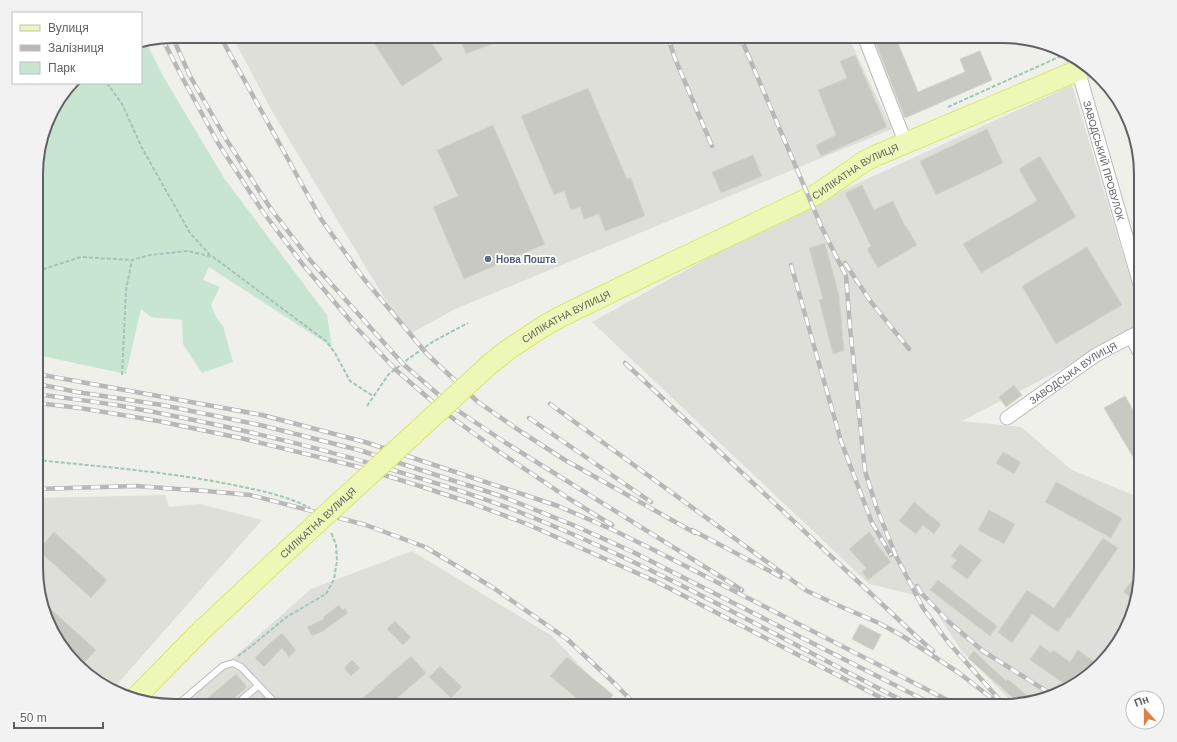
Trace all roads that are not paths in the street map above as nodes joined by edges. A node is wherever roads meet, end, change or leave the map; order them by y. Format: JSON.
{"nodes":[{"id":1,"x":867,"y":43,"type":"edge"},
{"id":2,"x":1076,"y":65,"type":"edge"},
{"id":3,"x":1080,"y":69,"type":"edge"},
{"id":4,"x":906,"y":144,"type":"junction"},
{"id":5,"x":1134,"y":263,"type":"edge"},
{"id":6,"x":1134,"y":335,"type":"edge"},
{"id":7,"x":1007,"y":418,"type":"dead end"},
{"id":8,"x":258,"y":686,"type":"junction"},
{"id":9,"x":139,"y":694,"type":"edge"},
{"id":10,"x":184,"y":699,"type":"edge"},
{"id":11,"x":242,"y":699,"type":"edge"},
{"id":12,"x":271,"y":699,"type":"edge"}],
"edges":[{"from":1,"to":4,"type":"street"},
{"from":2,"to":4,"type":"main road","name":"СИЛІКАТНА ВУЛИЦЯ"},
{"from":3,"to":5,"type":"street","name":"ЗАВОДСЬКИЙ ПРОВУЛОК"},
{"from":4,"to":9,"type":"main road","name":"СИЛІКАТНА ВУЛИЦЯ","bridge":true},
{"from":6,"to":7,"type":"street","name":"ЗАВОДСЬКА ВУЛИЦЯ"},
{"from":8,"to":10,"type":"lane"},
{"from":8,"to":11,"type":"lane"},
{"from":8,"to":12,"type":"lane"}]}
